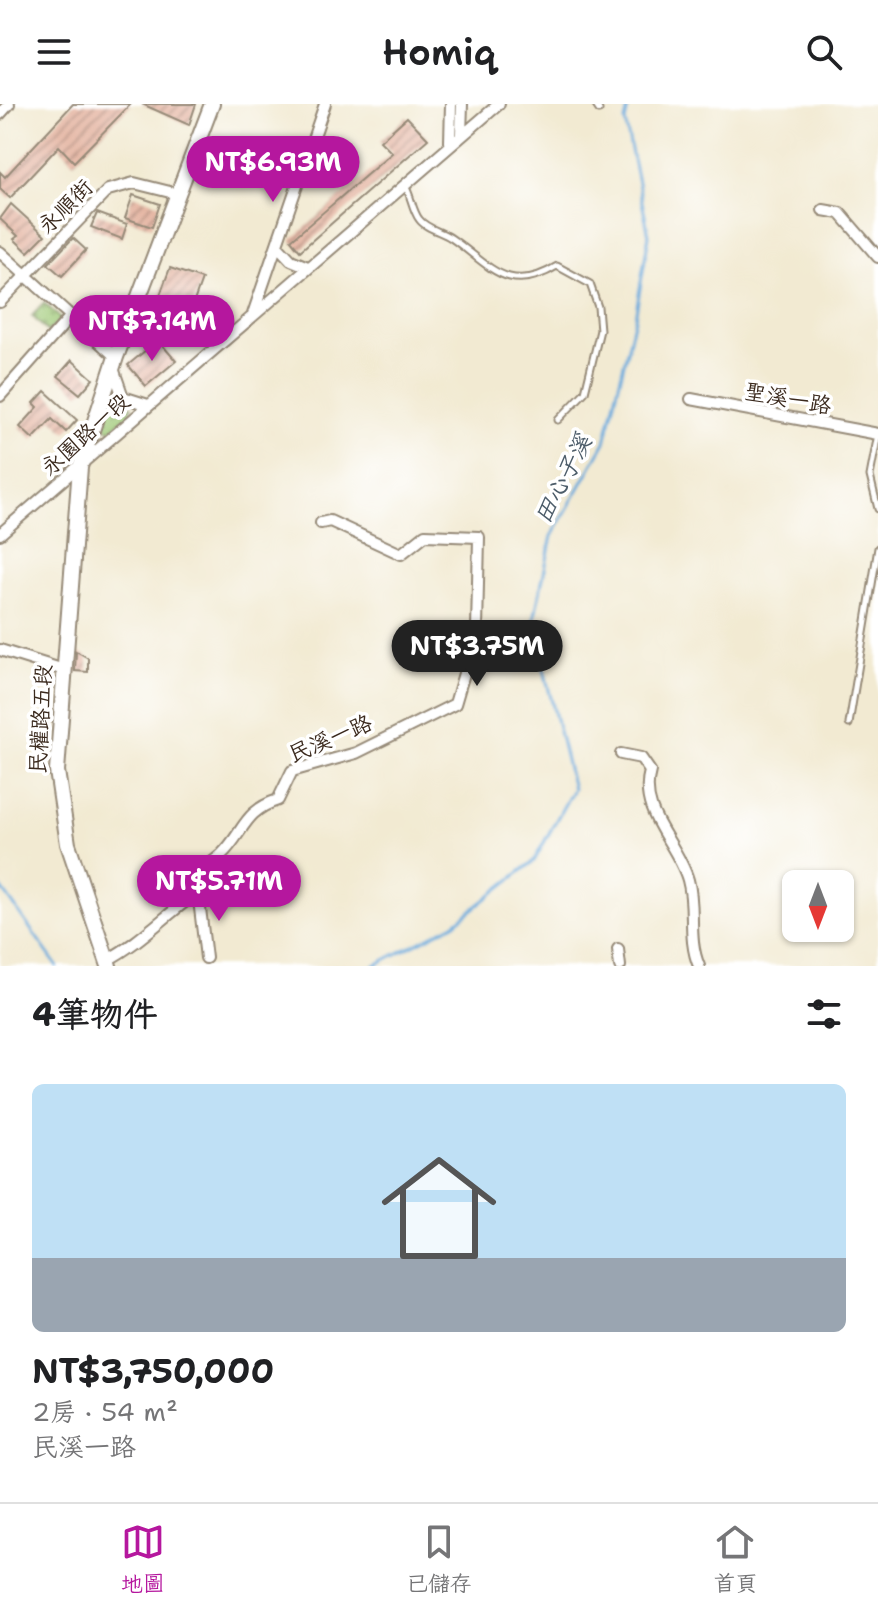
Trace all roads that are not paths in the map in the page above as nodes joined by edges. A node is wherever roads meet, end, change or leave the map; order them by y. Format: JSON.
{"nodes":[{"id":1,"x":9,"y":104,"type":"edge"},
{"id":2,"x":212,"y":104,"type":"edge"},
{"id":3,"x":325,"y":104,"type":"edge"},
{"id":4,"x":451,"y":104,"type":"edge"},
{"id":5,"x":462,"y":104,"type":"edge"},
{"id":6,"x":499,"y":104,"type":"edge"},
{"id":7,"x":0,"y":114,"type":"edge"},
{"id":8,"x":461,"y":134,"type":"junction"},
{"id":9,"x":450,"y":142,"type":"junction"},
{"id":10,"x":404,"y":183,"type":"junction"},
{"id":11,"x":178,"y":194,"type":"junction"},
{"id":12,"x":823,"y":210,"type":"dead end"},
{"id":13,"x":277,"y":245,"type":"junction"},
{"id":14,"x":0,"y":252,"type":"edge"},
{"id":15,"x":878,"y":257,"type":"edge"},
{"id":16,"x":308,"y":267,"type":"junction"},
{"id":17,"x":25,"y":274,"type":"junction"},
{"id":18,"x":0,"y":302,"type":"edge"},
{"id":19,"x":253,"y":314,"type":"junction"},
{"id":20,"x":71,"y":316,"type":"junction"},
{"id":21,"x":114,"y":362,"type":"junction"},
{"id":22,"x":0,"y":396,"type":"edge"},
{"id":23,"x":691,"y":399,"type":"dead end"},
{"id":24,"x":148,"y":405,"type":"junction"},
{"id":25,"x":558,"y":420,"type":"dead end"},
{"id":26,"x":878,"y":434,"type":"edge"},
{"id":27,"x":80,"y":467,"type":"junction"},
{"id":28,"x":878,"y":509,"type":"edge"},
{"id":29,"x":321,"y":523,"type":"dead end"},
{"id":30,"x":0,"y":534,"type":"edge"},
{"id":31,"x":878,"y":548,"type":"edge"},
{"id":32,"x":0,"y":650,"type":"edge"},
{"id":33,"x":64,"y":670,"type":"junction"},
{"id":34,"x":849,"y":724,"type":"dead end"},
{"id":35,"x":621,"y":754,"type":"dead end"},
{"id":36,"x":198,"y":892,"type":"junction"},
{"id":37,"x":618,"y":949,"type":"dead end"},
{"id":38,"x":206,"y":958,"type":"dead end"},
{"id":39,"x":108,"y":963,"type":"edge"},
{"id":40,"x":620,"y":966,"type":"edge"},
{"id":41,"x":699,"y":966,"type":"edge"}],
"edges":[{"from":1,"to":7,"type":"street"},
{"from":2,"to":11,"type":"street","name":"民權路五段"},
{"from":3,"to":13,"type":"street"},
{"from":4,"to":9,"type":"street"},
{"from":5,"to":8,"type":"street"},
{"from":6,"to":8,"type":"street","name":"永園路一段"},
{"from":8,"to":9,"type":"street","name":"永園路一段"},
{"from":9,"to":10,"type":"street","name":"永園路一段"},
{"from":10,"to":16,"type":"street","name":"永園路一段"},
{"from":10,"to":25,"type":"lane"},
{"from":11,"to":17,"type":"street","name":"永順街"},
{"from":11,"to":21,"type":"street","name":"民權路五段"},
{"from":12,"to":15,"type":"street"},
{"from":13,"to":16,"type":"street"},
{"from":13,"to":19,"type":"street"},
{"from":14,"to":17,"type":"street"},
{"from":16,"to":19,"type":"street","name":"永園路一段"},
{"from":17,"to":18,"type":"street","name":"永順街"},
{"from":17,"to":20,"type":"street"},
{"from":19,"to":24,"type":"street","name":"永園路一段"},
{"from":20,"to":21,"type":"street"},
{"from":20,"to":22,"type":"street"},
{"from":21,"to":24,"type":"street"},
{"from":21,"to":27,"type":"street","name":"民權路五段"},
{"from":23,"to":26,"type":"street","name":"聖溪一路"},
{"from":24,"to":27,"type":"street","name":"永園路一段"},
{"from":26,"to":28,"type":"lane"},
{"from":27,"to":30,"type":"street","name":"永園路一段"},
{"from":27,"to":33,"type":"street","name":"民權路五段"},
{"from":29,"to":36,"type":"street","name":"民溪一路"},
{"from":31,"to":34,"type":"lane"},
{"from":32,"to":33,"type":"street"},
{"from":33,"to":39,"type":"street","name":"民權路五段"},
{"from":35,"to":41,"type":"street"},
{"from":36,"to":38,"type":"street"},
{"from":36,"to":39,"type":"street","name":"民溪一路"},
{"from":37,"to":40,"type":"street"}]}
